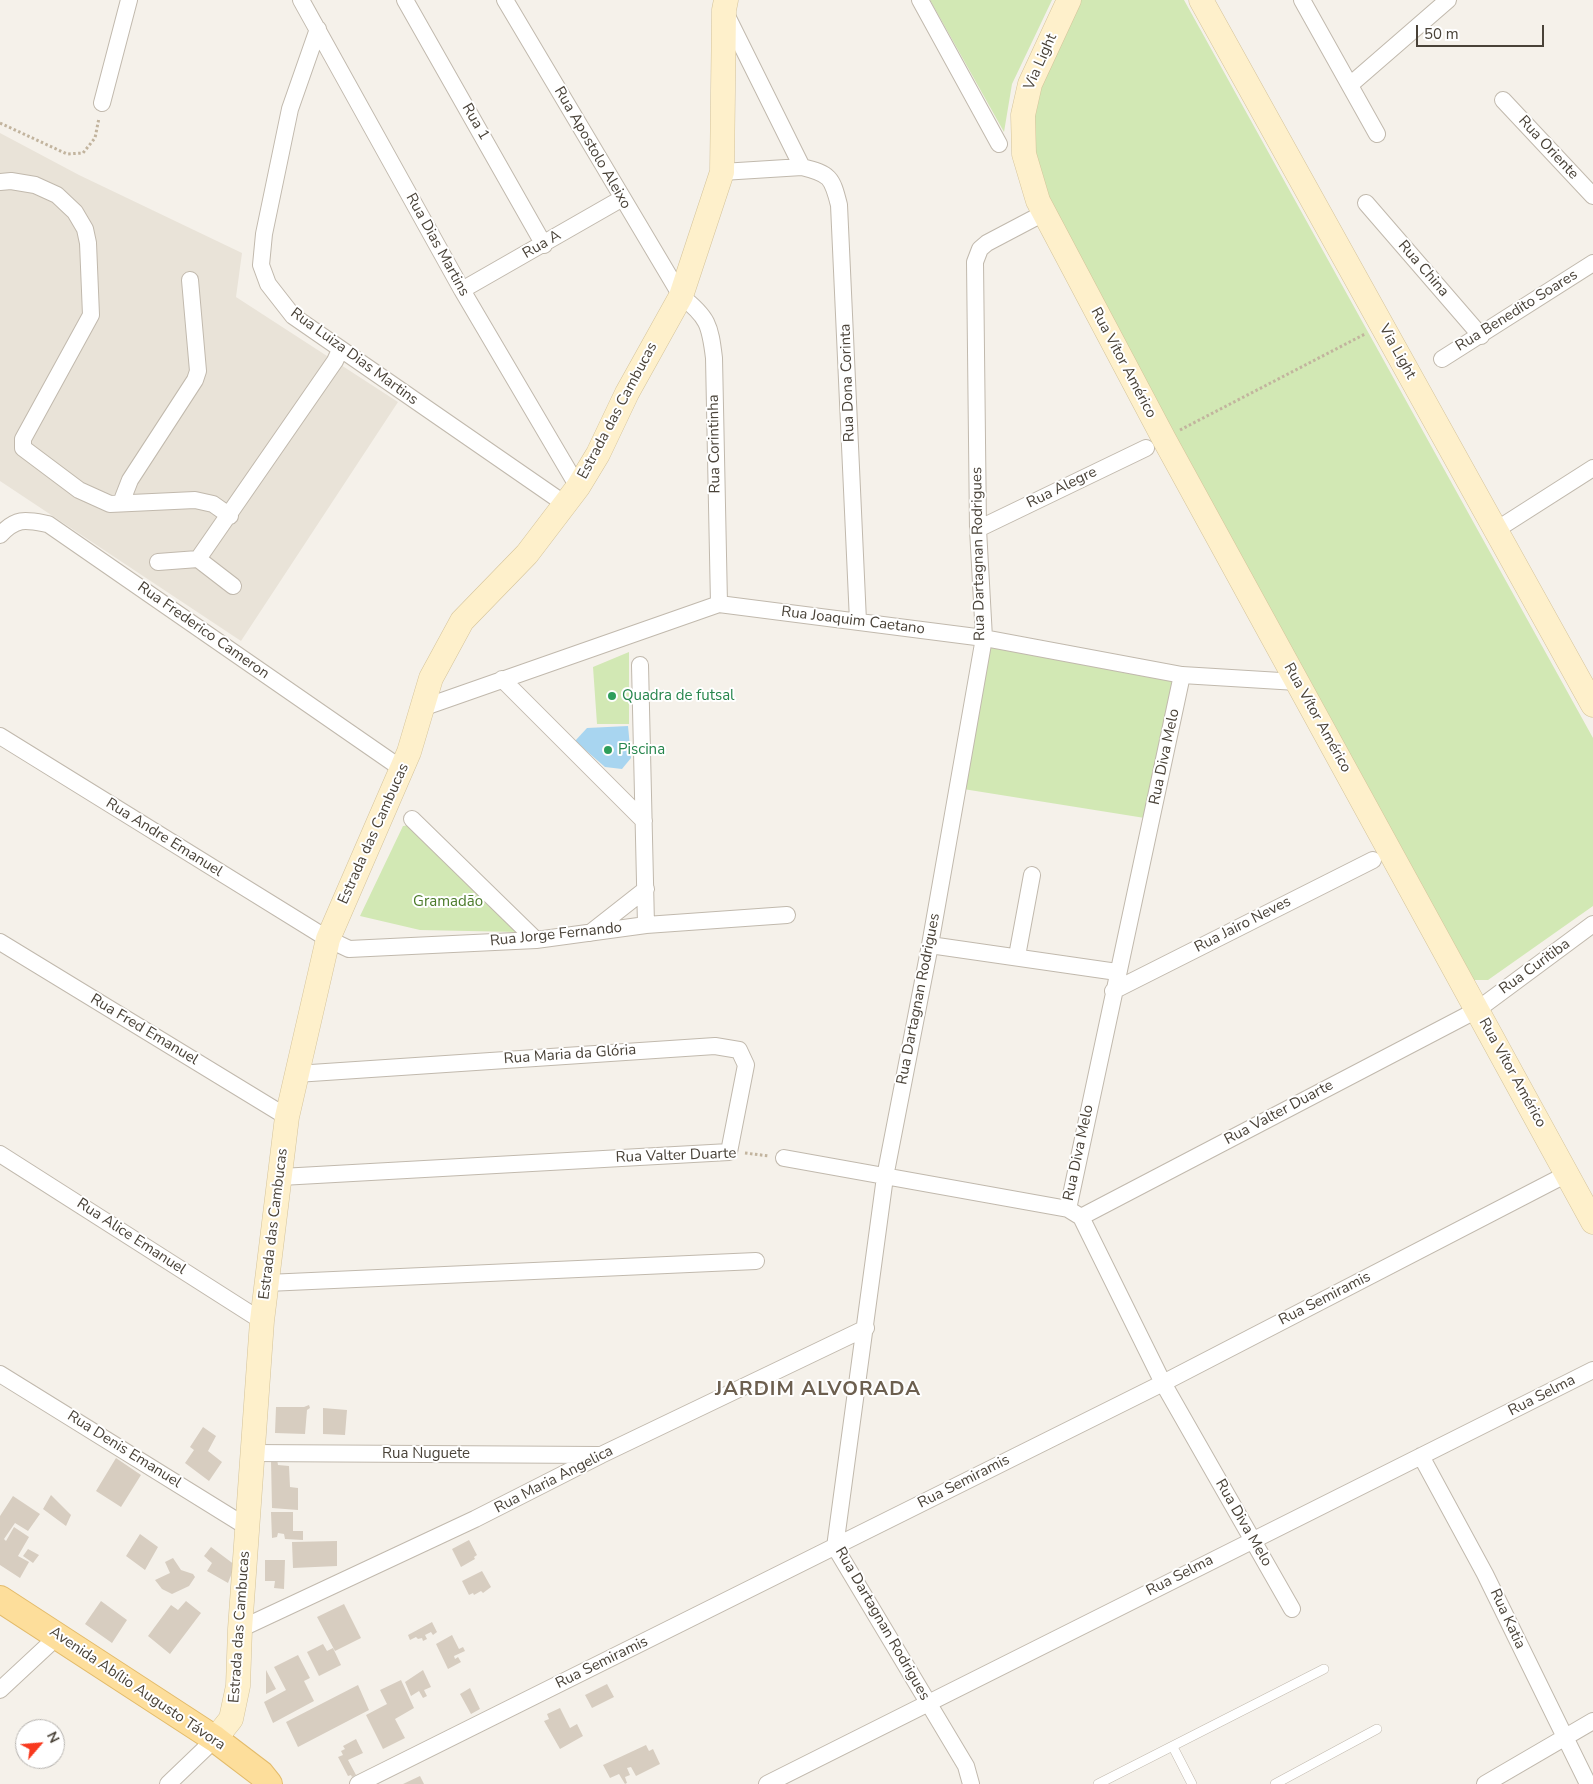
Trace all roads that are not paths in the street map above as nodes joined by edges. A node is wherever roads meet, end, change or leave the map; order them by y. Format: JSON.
{"nodes":[{"id":1,"x":129,"y":0,"type":"edge"},
{"id":2,"x":301,"y":0,"type":"edge"},
{"id":3,"x":405,"y":0,"type":"edge"},
{"id":4,"x":505,"y":0,"type":"edge"},
{"id":5,"x":920,"y":0,"type":"edge"},
{"id":6,"x":1069,"y":0,"type":"edge"},
{"id":7,"x":1201,"y":0,"type":"edge"},
{"id":8,"x":1302,"y":0,"type":"edge"},
{"id":9,"x":1448,"y":0,"type":"edge"},
{"id":10,"x":723,"y":3,"type":"edge"},
{"id":11,"x":318,"y":29,"type":"junction"},
{"id":12,"x":1350,"y":85,"type":"junction"},
{"id":13,"x":1503,"y":100,"type":"dead end"},
{"id":14,"x":102,"y":103,"type":"road end"},
{"id":15,"x":1377,"y":134,"type":"dead end"},
{"id":16,"x":999,"y":144,"type":"dead end"},
{"id":17,"x":802,"y":167,"type":"junction"},
{"id":18,"x":722,"y":172,"type":"junction"},
{"id":19,"x":0,"y":182,"type":"edge"},
{"id":20,"x":1593,"y":196,"type":"edge"},
{"id":21,"x":621,"y":199,"type":"junction"},
{"id":22,"x":1366,"y":203,"type":"dead end"},
{"id":23,"x":1044,"y":213,"type":"junction"},
{"id":24,"x":544,"y":245,"type":"junction"},
{"id":25,"x":1593,"y":263,"type":"edge"},
{"id":26,"x":190,"y":280,"type":"dead end"},
{"id":27,"x":462,"y":290,"type":"junction"},
{"id":28,"x":681,"y":296,"type":"junction"},
{"id":29,"x":1480,"y":336,"type":"junction"},
{"id":30,"x":340,"y":350,"type":"junction"},
{"id":31,"x":1442,"y":359,"type":"dead end"},
{"id":32,"x":1155,"y":444,"type":"junction"},
{"id":33,"x":1593,"y":468,"type":"edge"},
{"id":34,"x":572,"y":495,"type":"junction"},
{"id":35,"x":121,"y":503,"type":"junction"},
{"id":36,"x":230,"y":516,"type":"junction"},
{"id":37,"x":978,"y":529,"type":"junction"},
{"id":38,"x":1496,"y":530,"type":"junction"},
{"id":39,"x":0,"y":535,"type":"edge"},
{"id":40,"x":198,"y":559,"type":"junction"},
{"id":41,"x":158,"y":562,"type":"dead end"},
{"id":42,"x":233,"y":586,"type":"dead end"},
{"id":43,"x":718,"y":604,"type":"junction"},
{"id":44,"x":858,"y":621,"type":"junction"},
{"id":45,"x":984,"y":638,"type":"junction"},
{"id":46,"x":640,"y":665,"type":"dead end"},
{"id":47,"x":1182,"y":675,"type":"junction"},
{"id":48,"x":502,"y":680,"type":"junction"},
{"id":49,"x":1297,"y":682,"type":"junction"},
{"id":50,"x":1593,"y":705,"type":"edge"},
{"id":51,"x":422,"y":708,"type":"junction"},
{"id":52,"x":0,"y":736,"type":"edge"},
{"id":53,"x":402,"y":769,"type":"junction"},
{"id":54,"x":412,"y":818,"type":"dead end"},
{"id":55,"x":644,"y":821,"type":"junction"},
{"id":56,"x":1372,"y":860,"type":"dead end"},
{"id":57,"x":1032,"y":874,"type":"dead end"},
{"id":58,"x":646,"y":889,"type":"junction"},
{"id":59,"x":787,"y":915,"type":"dead end"},
{"id":60,"x":1593,"y":924,"type":"edge"},
{"id":61,"x":646,"y":925,"type":"junction"},
{"id":62,"x":590,"y":933,"type":"junction"},
{"id":63,"x":328,"y":939,"type":"junction"},
{"id":64,"x":536,"y":940,"type":"junction"},
{"id":65,"x":0,"y":942,"type":"edge"},
{"id":66,"x":930,"y":945,"type":"junction"},
{"id":67,"x":1017,"y":956,"type":"junction"},
{"id":68,"x":1118,"y":972,"type":"junction"},
{"id":69,"x":1113,"y":991,"type":"junction"},
{"id":70,"x":1477,"y":1010,"type":"junction"},
{"id":71,"x":296,"y":1074,"type":"junction"},
{"id":72,"x":287,"y":1118,"type":"junction"},
{"id":73,"x":729,"y":1152,"type":"joint"},
{"id":74,"x":0,"y":1154,"type":"edge"},
{"id":75,"x":784,"y":1158,"type":"road end"},
{"id":76,"x":1567,"y":1174,"type":"junction"},
{"id":77,"x":281,"y":1177,"type":"junction"},
{"id":78,"x":886,"y":1177,"type":"junction"},
{"id":79,"x":1074,"y":1213,"type":"junction"},
{"id":80,"x":1593,"y":1222,"type":"edge"},
{"id":81,"x":756,"y":1261,"type":"dead end"},
{"id":82,"x":267,"y":1283,"type":"junction"},
{"id":83,"x":262,"y":1321,"type":"junction"},
{"id":84,"x":866,"y":1328,"type":"junction"},
{"id":85,"x":1593,"y":1370,"type":"edge"},
{"id":86,"x":0,"y":1374,"type":"edge"},
{"id":87,"x":1163,"y":1382,"type":"junction"},
{"id":88,"x":252,"y":1453,"type":"junction"},
{"id":89,"x":601,"y":1455,"type":"junction"},
{"id":90,"x":1421,"y":1456,"type":"junction"},
{"id":91,"x":247,"y":1527,"type":"junction"},
{"id":92,"x":1251,"y":1540,"type":"junction"},
{"id":93,"x":835,"y":1548,"type":"junction"},
{"id":94,"x":0,"y":1599,"type":"edge"},
{"id":95,"x":1292,"y":1609,"type":"dead end"},
{"id":96,"x":240,"y":1629,"type":"junction"},
{"id":97,"x":58,"y":1636,"type":"junction"},
{"id":98,"x":1324,"y":1669,"type":"dead end"},
{"id":99,"x":0,"y":1690,"type":"edge"},
{"id":100,"x":927,"y":1704,"type":"junction"},
{"id":101,"x":1593,"y":1721,"type":"edge"},
{"id":102,"x":1377,"y":1728,"type":"dead end"},
{"id":103,"x":1564,"y":1738,"type":"junction"},
{"id":104,"x":215,"y":1740,"type":"junction"},
{"id":105,"x":1173,"y":1747,"type":"junction"},
{"id":106,"x":168,"y":1784,"type":"edge"},
{"id":107,"x":269,"y":1784,"type":"edge"},
{"id":108,"x":358,"y":1784,"type":"edge"},
{"id":109,"x":767,"y":1784,"type":"edge"},
{"id":110,"x":971,"y":1784,"type":"edge"},
{"id":111,"x":1098,"y":1784,"type":"edge"},
{"id":112,"x":1192,"y":1784,"type":"edge"},
{"id":113,"x":1275,"y":1784,"type":"edge"},
{"id":114,"x":1485,"y":1784,"type":"edge"},
{"id":115,"x":1588,"y":1784,"type":"edge"}],
"edges":[{"from":1,"to":14,"type":"street"},
{"from":2,"to":11,"type":"street","name":"Rua Dias Martins"},
{"from":3,"to":24,"type":"street","name":"Rua 1"},
{"from":4,"to":21,"type":"street","name":"Rua Apostolo Aleixo"},
{"from":5,"to":16,"type":"street"},
{"from":6,"to":23,"type":"street","name":"Via Light"},
{"from":7,"to":38,"type":"street","name":"Via Light"},
{"from":8,"to":12,"type":"street"},
{"from":9,"to":12,"type":"street"},
{"from":10,"to":17,"type":"street"},
{"from":10,"to":18,"type":"street","name":"Estrada das Cambucas"},
{"from":11,"to":27,"type":"street","name":"Rua Dias Martins"},
{"from":11,"to":30,"type":"street","name":"Rua Luiza Dias Martins"},
{"from":12,"to":15,"type":"street"},
{"from":13,"to":20,"type":"street","name":"Rua Oriente"},
{"from":17,"to":18,"type":"street","name":"Rua Dona Corinta"},
{"from":17,"to":44,"type":"street","name":"Rua Dona Corinta"},
{"from":18,"to":28,"type":"street","name":"Estrada das Cambucas"},
{"from":19,"to":35,"type":"street"},
{"from":21,"to":24,"type":"street","name":"Rua A"},
{"from":21,"to":28,"type":"street","name":"Rua Apostolo Aleixo"},
{"from":22,"to":29,"type":"street","name":"Rua China"},
{"from":23,"to":32,"type":"street","name":"Rua Vítor Américo"},
{"from":23,"to":37,"type":"street","name":"Rua Dartagnan Rodrigues"},
{"from":24,"to":27,"type":"street","name":"Rua A"},
{"from":25,"to":29,"type":"street","name":"Rua Benedito Soares"},
{"from":26,"to":35,"type":"street"},
{"from":27,"to":34,"type":"street","name":"Rua Dias Martins"},
{"from":28,"to":34,"type":"street","name":"Estrada das Cambucas"},
{"from":28,"to":43,"type":"street","name":"Rua Corintinha"},
{"from":29,"to":31,"type":"street","name":"Rua Benedito Soares"},
{"from":30,"to":34,"type":"street","name":"Rua Luiza Dias Martins"},
{"from":30,"to":36,"type":"street"},
{"from":32,"to":37,"type":"street","name":"Rua Alegre"},
{"from":32,"to":49,"type":"street","name":"Rua Vítor Américo"},
{"from":33,"to":38,"type":"street"},
{"from":34,"to":51,"type":"street","name":"Estrada das Cambucas"},
{"from":35,"to":36,"type":"street"},
{"from":36,"to":40,"type":"street"},
{"from":37,"to":45,"type":"street","name":"Rua Dartagnan Rodrigues"},
{"from":38,"to":50,"type":"street","name":"Via Light"},
{"from":39,"to":53,"type":"street","name":"Rua Frederico Cameron"},
{"from":40,"to":41,"type":"street"},
{"from":40,"to":42,"type":"street"},
{"from":43,"to":44,"type":"street","name":"Rua Joaquim Caetano"},
{"from":43,"to":48,"type":"street","name":"Rua Joaquim Caetano"},
{"from":44,"to":45,"type":"street","name":"Rua Joaquim Caetano"},
{"from":45,"to":47,"type":"street","name":"Rua Joaquim Caetano"},
{"from":45,"to":66,"type":"street","name":"Rua Dartagnan Rodrigues"},
{"from":46,"to":55,"type":"street"},
{"from":47,"to":49,"type":"street","name":"Rua Joaquim Caetano"},
{"from":47,"to":68,"type":"street","name":"Rua Diva Melo"},
{"from":48,"to":51,"type":"street","name":"Rua Joaquim Caetano"},
{"from":48,"to":55,"type":"street"},
{"from":49,"to":70,"type":"street","name":"Rua Vítor Américo"},
{"from":51,"to":53,"type":"street","name":"Estrada das Cambucas"},
{"from":52,"to":63,"type":"street","name":"Rua Andre Emanuel"},
{"from":53,"to":63,"type":"street","name":"Estrada das Cambucas"},
{"from":54,"to":64,"type":"street"},
{"from":55,"to":58,"type":"street"},
{"from":56,"to":69,"type":"street","name":"Rua Jairo Neves"},
{"from":57,"to":67,"type":"street"},
{"from":58,"to":61,"type":"street"},
{"from":58,"to":62,"type":"street"},
{"from":59,"to":61,"type":"street","name":"Rua Jorge Fernando"},
{"from":60,"to":70,"type":"street","name":"Rua Curitiba"},
{"from":61,"to":62,"type":"street","name":"Rua Jorge Fernando"},
{"from":62,"to":64,"type":"street","name":"Rua Jorge Fernando"},
{"from":63,"to":64,"type":"street","name":"Rua Jorge Fernando"},
{"from":63,"to":71,"type":"street","name":"Estrada das Cambucas"},
{"from":65,"to":72,"type":"street","name":"Rua Fred Emanuel"},
{"from":66,"to":67,"type":"street"},
{"from":66,"to":78,"type":"street","name":"Rua Dartagnan Rodrigues"},
{"from":67,"to":68,"type":"street"},
{"from":68,"to":69,"type":"street","name":"Rua Diva Melo"},
{"from":69,"to":79,"type":"street","name":"Rua Diva Melo"},
{"from":70,"to":76,"type":"street","name":"Rua Vítor Américo"},
{"from":70,"to":79,"type":"street","name":"Rua Valter Duarte"},
{"from":71,"to":72,"type":"street","name":"Estrada das Cambucas"},
{"from":71,"to":73,"type":"street","name":"Rua Maria da Glória"},
{"from":72,"to":77,"type":"street","name":"Estrada das Cambucas"},
{"from":73,"to":77,"type":"street","name":"Rua Valter Duarte"},
{"from":74,"to":83,"type":"street","name":"Rua Alice Emanuel"},
{"from":75,"to":78,"type":"street"},
{"from":76,"to":80,"type":"street","name":"Rua Vítor Américo"},
{"from":76,"to":87,"type":"street","name":"Rua Semiramis"},
{"from":77,"to":82,"type":"street","name":"Estrada das Cambucas"},
{"from":78,"to":79,"type":"street"},
{"from":78,"to":84,"type":"street","name":"Rua Dartagnan Rodrigues"},
{"from":79,"to":87,"type":"street","name":"Rua Diva Melo"},
{"from":81,"to":82,"type":"street"},
{"from":82,"to":83,"type":"street","name":"Estrada das Cambucas"},
{"from":83,"to":88,"type":"street","name":"Estrada das Cambucas"},
{"from":84,"to":89,"type":"street","name":"Rua Maria Angelica"},
{"from":84,"to":93,"type":"street","name":"Rua Dartagnan Rodrigues"},
{"from":85,"to":90,"type":"street","name":"Rua Selma"},
{"from":86,"to":91,"type":"street","name":"Rua Denis Emanuel"},
{"from":87,"to":92,"type":"street","name":"Rua Diva Melo"},
{"from":87,"to":93,"type":"street","name":"Rua Semiramis"},
{"from":88,"to":89,"type":"street","name":"Rua Nuguete"},
{"from":88,"to":91,"type":"street","name":"Estrada das Cambucas"},
{"from":89,"to":96,"type":"street","name":"Rua Maria Angelica"},
{"from":90,"to":92,"type":"street","name":"Rua Selma"},
{"from":90,"to":103,"type":"street","name":"Rua Katia"},
{"from":91,"to":96,"type":"street","name":"Estrada das Cambucas"},
{"from":92,"to":95,"type":"street","name":"Rua Diva Melo"},
{"from":92,"to":100,"type":"street","name":"Rua Selma"},
{"from":93,"to":100,"type":"street","name":"Rua Dartagnan Rodrigues"},
{"from":93,"to":108,"type":"street","name":"Rua Semiramis"},
{"from":94,"to":97,"type":"main road","name":"Avenida Abílio Augusto Távora"},
{"from":96,"to":104,"type":"street","name":"Estrada das Cambucas"},
{"from":97,"to":99,"type":"street"},
{"from":97,"to":104,"type":"main road","name":"Avenida Abílio Augusto Távora"},
{"from":98,"to":105,"type":"lane"},
{"from":100,"to":109,"type":"street","name":"Rua Selma"},
{"from":100,"to":110,"type":"street","name":"Rua Dartagnan Rodrigues"},
{"from":101,"to":103,"type":"street"},
{"from":102,"to":113,"type":"lane"},
{"from":103,"to":114,"type":"street"},
{"from":103,"to":115,"type":"street","name":"Rua Katia"},
{"from":104,"to":106,"type":"street"},
{"from":104,"to":107,"type":"main road","name":"Avenida Abílio Augusto Távora"},
{"from":105,"to":111,"type":"lane"},
{"from":105,"to":112,"type":"lane"}]}
